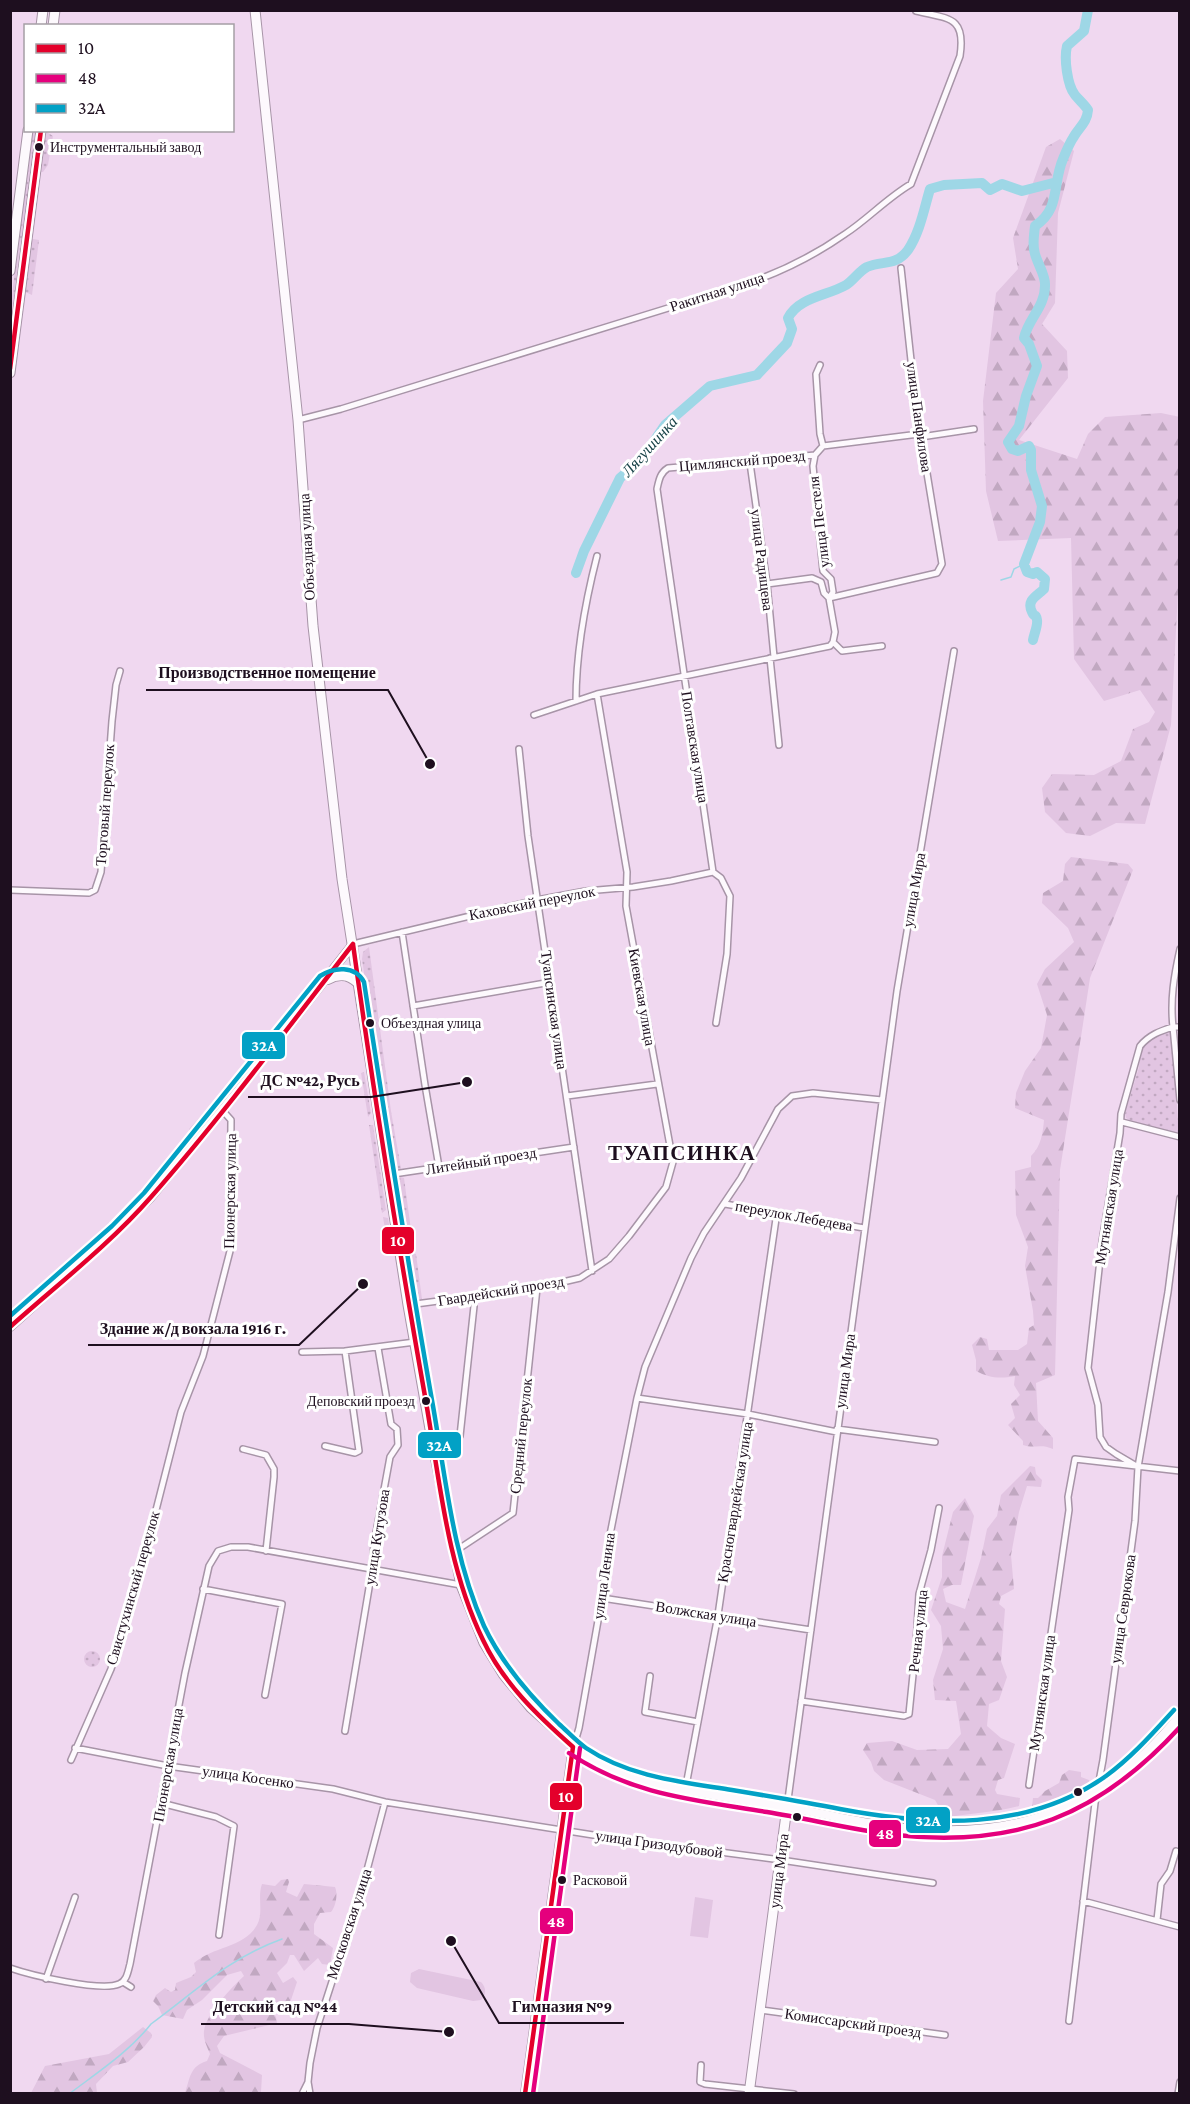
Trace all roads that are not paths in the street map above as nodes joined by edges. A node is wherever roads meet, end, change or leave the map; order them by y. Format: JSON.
{"nodes":[{"id":1,"x":255,"y":10,"type":"edge"},
{"id":2,"x":916,"y":11,"type":"edge"},
{"id":3,"x":28,"y":132,"type":"edge"},
{"id":4,"x":41,"y":132,"type":"edge"},
{"id":5,"x":902,"y":268,"type":"dead end"},
{"id":6,"x":10,"y":271,"type":"edge"},
{"id":7,"x":12,"y":354,"type":"edge"},
{"id":8,"x":820,"y":365,"type":"dead end"},
{"id":9,"x":10,"y":373,"type":"edge"},
{"id":10,"x":298,"y":420,"type":"junction"},
{"id":11,"x":974,"y":429,"type":"dead end"},
{"id":12,"x":920,"y":436,"type":"junction"},
{"id":13,"x":824,"y":446,"type":"junction"},
{"id":14,"x":815,"y":455,"type":"junction"},
{"id":15,"x":750,"y":464,"type":"junction"},
{"id":16,"x":668,"y":468,"type":"joint"},
{"id":17,"x":597,"y":556,"type":"dead end"},
{"id":18,"x":823,"y":577,"type":"junction"},
{"id":19,"x":766,"y":584,"type":"junction"},
{"id":20,"x":829,"y":598,"type":"junction"},
{"id":21,"x":833,"y":642,"type":"junction"},
{"id":22,"x":882,"y":646,"type":"dead end"},
{"id":23,"x":954,"y":651,"type":"dead end"},
{"id":24,"x":772,"y":658,"type":"junction"},
{"id":25,"x":120,"y":671,"type":"dead end"},
{"id":26,"x":683,"y":676,"type":"junction"},
{"id":27,"x":597,"y":694,"type":"junction"},
{"id":28,"x":576,"y":701,"type":"junction"},
{"id":29,"x":534,"y":715,"type":"dead end"},
{"id":30,"x":779,"y":745,"type":"dead end"},
{"id":31,"x":519,"y":749,"type":"dead end"},
{"id":32,"x":713,"y":872,"type":"junction"},
{"id":33,"x":627,"y":888,"type":"junction"},
{"id":34,"x":10,"y":890,"type":"edge"},
{"id":35,"x":537,"y":900,"type":"junction"},
{"id":36,"x":402,"y":932,"type":"junction"},
{"id":37,"x":353,"y":944,"type":"junction"},
{"id":38,"x":1179,"y":949,"type":"edge"},
{"id":39,"x":325,"y":981,"type":"junction"},
{"id":40,"x":551,"y":982,"type":"junction"},
{"id":41,"x":357,"y":983,"type":"junction"},
{"id":42,"x":413,"y":1006,"type":"junction"},
{"id":43,"x":716,"y":1023,"type":"dead end"},
{"id":44,"x":1176,"y":1027,"type":"edge"},
{"id":45,"x":657,"y":1084,"type":"junction"},
{"id":46,"x":567,"y":1095,"type":"junction"},
{"id":47,"x":882,"y":1100,"type":"junction"},
{"id":48,"x":1179,"y":1100,"type":"edge"},
{"id":49,"x":222,"y":1110,"type":"junction"},
{"id":50,"x":1122,"y":1122,"type":"junction"},
{"id":51,"x":1179,"y":1137,"type":"edge"},
{"id":52,"x":574,"y":1147,"type":"junction"},
{"id":53,"x":440,"y":1167,"type":"junction"},
{"id":54,"x":387,"y":1175,"type":"junction"},
{"id":55,"x":1179,"y":1198,"type":"edge"},
{"id":56,"x":725,"y":1204,"type":"junction"},
{"id":57,"x":777,"y":1212,"type":"junction"},
{"id":58,"x":864,"y":1228,"type":"junction"},
{"id":59,"x":592,"y":1271,"type":"junction"},
{"id":60,"x":537,"y":1288,"type":"junction"},
{"id":61,"x":473,"y":1296,"type":"junction"},
{"id":62,"x":408,"y":1305,"type":"junction"},
{"id":63,"x":13,"y":1323,"type":"edge"},
{"id":64,"x":415,"y":1342,"type":"junction"},
{"id":65,"x":378,"y":1348,"type":"junction"},
{"id":66,"x":345,"y":1351,"type":"junction"},
{"id":67,"x":302,"y":1352,"type":"dead end"},
{"id":68,"x":637,"y":1398,"type":"junction"},
{"id":69,"x":181,"y":1412,"type":"joint"},
{"id":70,"x":748,"y":1414,"type":"junction"},
{"id":71,"x":837,"y":1430,"type":"junction"},
{"id":72,"x":934,"y":1442,"type":"dead end"},
{"id":73,"x":325,"y":1446,"type":"dead end"},
{"id":74,"x":433,"y":1446,"type":"junction"},
{"id":75,"x":243,"y":1449,"type":"dead end"},
{"id":76,"x":1138,"y":1467,"type":"junction"},
{"id":77,"x":1179,"y":1471,"type":"edge"},
{"id":78,"x":939,"y":1508,"type":"dead end"},
{"id":79,"x":266,"y":1551,"type":"junction"},
{"id":80,"x":453,"y":1553,"type":"junction"},
{"id":81,"x":372,"y":1570,"type":"junction"},
{"id":82,"x":461,"y":1586,"type":"junction"},
{"id":83,"x":203,"y":1589,"type":"junction"},
{"id":84,"x":602,"y":1598,"type":"junction"},
{"id":85,"x":718,"y":1615,"type":"junction"},
{"id":86,"x":811,"y":1630,"type":"junction"},
{"id":87,"x":650,"y":1676,"type":"dead end"},
{"id":88,"x":265,"y":1695,"type":"dead end"},
{"id":89,"x":801,"y":1701,"type":"junction"},
{"id":90,"x":1179,"y":1715,"type":"edge"},
{"id":91,"x":698,"y":1722,"type":"junction"},
{"id":92,"x":345,"y":1731,"type":"dead end"},
{"id":93,"x":573,"y":1747,"type":"junction"},
{"id":94,"x":75,"y":1748,"type":"junction"},
{"id":95,"x":71,"y":1760,"type":"dead end"},
{"id":96,"x":168,"y":1766,"type":"junction"},
{"id":97,"x":1029,"y":1785,"type":"dead end"},
{"id":98,"x":685,"y":1791,"type":"junction"},
{"id":99,"x":1097,"y":1792,"type":"junction"},
{"id":100,"x":385,"y":1802,"type":"junction"},
{"id":101,"x":161,"y":1803,"type":"junction"},
{"id":102,"x":787,"y":1807,"type":"junction"},
{"id":103,"x":561,"y":1829,"type":"junction"},
{"id":104,"x":1176,"y":1851,"type":"dead end"},
{"id":105,"x":781,"y":1860,"type":"junction"},
{"id":106,"x":933,"y":1883,"type":"dead end"},
{"id":107,"x":75,"y":1898,"type":"dead end"},
{"id":108,"x":1083,"y":1901,"type":"junction"},
{"id":109,"x":1157,"y":1920,"type":"junction"},
{"id":110,"x":1179,"y":1927,"type":"edge"},
{"id":111,"x":219,"y":1935,"type":"dead end"},
{"id":112,"x":10,"y":1968,"type":"edge"},
{"id":113,"x":46,"y":1979,"type":"junction"},
{"id":114,"x":124,"y":1981,"type":"junction"},
{"id":115,"x":131,"y":1987,"type":"dead end"},
{"id":116,"x":761,"y":2010,"type":"junction"},
{"id":117,"x":1069,"y":2021,"type":"dead end"},
{"id":118,"x":945,"y":2035,"type":"dead end"},
{"id":119,"x":701,"y":2065,"type":"dead end"},
{"id":120,"x":308,"y":2082,"type":"junction"},
{"id":121,"x":1179,"y":2082,"type":"edge"},
{"id":122,"x":750,"y":2091,"type":"edge"},
{"id":123,"x":302,"y":2094,"type":"edge"},
{"id":124,"x":310,"y":2094,"type":"edge"},
{"id":125,"x":525,"y":2094,"type":"edge"},
{"id":126,"x":794,"y":2094,"type":"edge"},
{"id":127,"x":1178,"y":2094,"type":"edge"}],
"edges":[{"from":1,"to":10,"type":"main road","name":"Объездная улица"},
{"from":2,"to":10,"type":"street","name":"Ракитная улица"},
{"from":3,"to":6,"type":"main road"},
{"from":4,"to":7,"type":"main road"},
{"from":5,"to":12,"type":"street","name":"улица Панфилова"},
{"from":7,"to":9,"type":"main road"},
{"from":8,"to":13,"type":"street"},
{"from":10,"to":37,"type":"main road","name":"Объездная улица"},
{"from":11,"to":12,"type":"street","name":"Цимлянский проезд"},
{"from":12,"to":13,"type":"street","name":"Цимлянский проезд"},
{"from":12,"to":20,"type":"street","name":"улица Панфилова"},
{"from":13,"to":14,"type":"street","name":"улица Пестеля"},
{"from":14,"to":15,"type":"street","name":"Цимлянский проезд"},
{"from":14,"to":18,"type":"street","name":"улица Пестеля"},
{"from":15,"to":16,"type":"street","name":"Цимлянский проезд"},
{"from":15,"to":19,"type":"street","name":"улица Радищева"},
{"from":16,"to":26,"type":"street","name":"Полтавская улица"},
{"from":17,"to":28,"type":"street"},
{"from":18,"to":19,"type":"street"},
{"from":18,"to":20,"type":"street"},
{"from":18,"to":20,"type":"street","name":"улица Пестеля"},
{"from":19,"to":24,"type":"street","name":"улица Радищева"},
{"from":20,"to":21,"type":"street","name":"улица Пестеля"},
{"from":21,"to":22,"type":"street"},
{"from":21,"to":24,"type":"street"},
{"from":23,"to":47,"type":"street","name":"улица Мира"},
{"from":24,"to":26,"type":"street"},
{"from":24,"to":30,"type":"street","name":"улица Радищева"},
{"from":25,"to":34,"type":"street","name":"Торговый переулок"},
{"from":26,"to":27,"type":"street"},
{"from":26,"to":32,"type":"street","name":"Полтавская улица"},
{"from":27,"to":28,"type":"street"},
{"from":27,"to":33,"type":"street","name":"Киевская улица"},
{"from":28,"to":29,"type":"street"},
{"from":31,"to":35,"type":"street","name":"Туапсинская улица"},
{"from":32,"to":33,"type":"street","name":"Каховский переулок"},
{"from":32,"to":43,"type":"street","name":"Полтавская улица"},
{"from":33,"to":35,"type":"street","name":"Каховский переулок"},
{"from":33,"to":45,"type":"street","name":"Киевская улица"},
{"from":35,"to":36,"type":"street","name":"Каховский переулок"},
{"from":35,"to":40,"type":"street","name":"Туапсинская улица"},
{"from":36,"to":37,"type":"street","name":"Каховский переулок"},
{"from":36,"to":42,"type":"street"},
{"from":37,"to":39,"type":"main road"},
{"from":37,"to":41,"type":"main road","name":"Объездная улица"},
{"from":38,"to":44,"type":"street"},
{"from":39,"to":41,"type":"main road"},
{"from":39,"to":49,"type":"main road"},
{"from":40,"to":42,"type":"street"},
{"from":40,"to":46,"type":"street","name":"Туапсинская улица"},
{"from":41,"to":54,"type":"main road","name":"Объездная улица"},
{"from":42,"to":53,"type":"street"},
{"from":44,"to":48,"type":"street"},
{"from":44,"to":50,"type":"street","name":"Мутнянская улица"},
{"from":45,"to":46,"type":"street"},
{"from":45,"to":59,"type":"street","name":"Киевская улица"},
{"from":46,"to":52,"type":"street","name":"Туапсинская улица"},
{"from":47,"to":56,"type":"street","name":"улица Ленина"},
{"from":47,"to":58,"type":"street","name":"улица Мира"},
{"from":49,"to":63,"type":"main road"},
{"from":49,"to":69,"type":"street","name":"Пионерская улица"},
{"from":50,"to":51,"type":"street"},
{"from":50,"to":76,"type":"street","name":"Мутнянская улица"},
{"from":52,"to":53,"type":"street","name":"Литейный проезд"},
{"from":52,"to":59,"type":"street","name":"Туапсинская улица"},
{"from":53,"to":54,"type":"street","name":"Литейный проезд"},
{"from":54,"to":62,"type":"main road","name":"Объездная улица"},
{"from":55,"to":76,"type":"street","name":"улица Севрюкова"},
{"from":56,"to":57,"type":"street","name":"переулок Лебедева"},
{"from":56,"to":68,"type":"street","name":"улица Ленина"},
{"from":57,"to":58,"type":"street","name":"переулок Лебедева"},
{"from":57,"to":70,"type":"street","name":"Красногвардейская улица"},
{"from":58,"to":71,"type":"street","name":"улица Мира"},
{"from":59,"to":60,"type":"street","name":"Гвардейский проезд"},
{"from":60,"to":61,"type":"street","name":"Гвардейский проезд"},
{"from":60,"to":80,"type":"street","name":"Средний переулок"},
{"from":61,"to":62,"type":"street","name":"Гвардейский проезд"},
{"from":61,"to":74,"type":"street"},
{"from":62,"to":64,"type":"main road","name":"Объездная улица"},
{"from":64,"to":65,"type":"street"},
{"from":64,"to":74,"type":"main road","name":"Объездная улица"},
{"from":65,"to":66,"type":"street"},
{"from":65,"to":81,"type":"street","name":"улица Кутузова"},
{"from":66,"to":67,"type":"street"},
{"from":66,"to":73,"type":"street"},
{"from":68,"to":70,"type":"street"},
{"from":68,"to":84,"type":"street","name":"улица Ленина"},
{"from":69,"to":94,"type":"street","name":"Свистухинский переулок"},
{"from":70,"to":71,"type":"street"},
{"from":70,"to":85,"type":"street","name":"Красногвардейская улица"},
{"from":71,"to":72,"type":"street"},
{"from":71,"to":86,"type":"street","name":"улица Мира"},
{"from":74,"to":80,"type":"main road","name":"Объездная улица"},
{"from":75,"to":79,"type":"street"},
{"from":76,"to":77,"type":"street"},
{"from":76,"to":97,"type":"street","name":"Мутнянская улица"},
{"from":76,"to":99,"type":"street","name":"улица Севрюкова"},
{"from":78,"to":89,"type":"street","name":"Речная улица"},
{"from":79,"to":81,"type":"street"},
{"from":79,"to":83,"type":"street","name":"Пионерская улица"},
{"from":80,"to":82,"type":"main road","name":"Объездная улица"},
{"from":81,"to":82,"type":"street"},
{"from":81,"to":92,"type":"street","name":"улица Кутузова"},
{"from":82,"to":93,"type":"main road","name":"Объездная улица"},
{"from":83,"to":88,"type":"street"},
{"from":83,"to":96,"type":"street","name":"Пионерская улица"},
{"from":84,"to":85,"type":"street","name":"Волжская улица"},
{"from":84,"to":93,"type":"street","name":"улица Ленина"},
{"from":85,"to":86,"type":"street","name":"Волжская улица"},
{"from":85,"to":91,"type":"street","name":"Красногвардейская улица"},
{"from":86,"to":89,"type":"street","name":"улица Мира"},
{"from":87,"to":91,"type":"street"},
{"from":89,"to":102,"type":"street","name":"улица Мира"},
{"from":90,"to":99,"type":"main road"},
{"from":91,"to":98,"type":"street","name":"Красногвардейская улица"},
{"from":93,"to":98,"type":"main road","name":"Объездная улица"},
{"from":93,"to":103,"type":"main road","name":"улица Ленина"},
{"from":94,"to":95,"type":"street","name":"Свистухинский переулок"},
{"from":94,"to":96,"type":"street","name":"улица Косенко"},
{"from":96,"to":100,"type":"street","name":"улица Косенко"},
{"from":96,"to":101,"type":"street","name":"Пионерская улица"},
{"from":98,"to":102,"type":"main road","name":"Объездная улица"},
{"from":99,"to":102,"type":"main road"},
{"from":99,"to":108,"type":"street","name":"улица Севрюкова"},
{"from":100,"to":103,"type":"street","name":"улица Гризодубовой"},
{"from":100,"to":120,"type":"street","name":"Московская улица"},
{"from":101,"to":111,"type":"street"},
{"from":101,"to":114,"type":"street","name":"Пионерская улица"},
{"from":102,"to":105,"type":"main road","name":"улица Мира"},
{"from":103,"to":105,"type":"street","name":"улица Гризодубовой"},
{"from":103,"to":125,"type":"main road","name":"улица Ленина"},
{"from":104,"to":109,"type":"street"},
{"from":105,"to":106,"type":"street","name":"улица Гризодубовой"},
{"from":105,"to":116,"type":"main road","name":"улица Мира"},
{"from":107,"to":113,"type":"street"},
{"from":108,"to":109,"type":"street"},
{"from":108,"to":117,"type":"street","name":"улица Севрюкова"},
{"from":109,"to":110,"type":"street"},
{"from":112,"to":113,"type":"street"},
{"from":113,"to":114,"type":"street"},
{"from":114,"to":115,"type":"street"},
{"from":116,"to":118,"type":"street","name":"Комиссарский проезд"},
{"from":116,"to":122,"type":"main road","name":"улица Мира"},
{"from":119,"to":122,"type":"street"},
{"from":120,"to":123,"type":"street","name":"Московская улица"},
{"from":120,"to":124,"type":"street","name":"Московская улица"},
{"from":121,"to":127,"type":"street"},
{"from":122,"to":126,"type":"street"}]}
